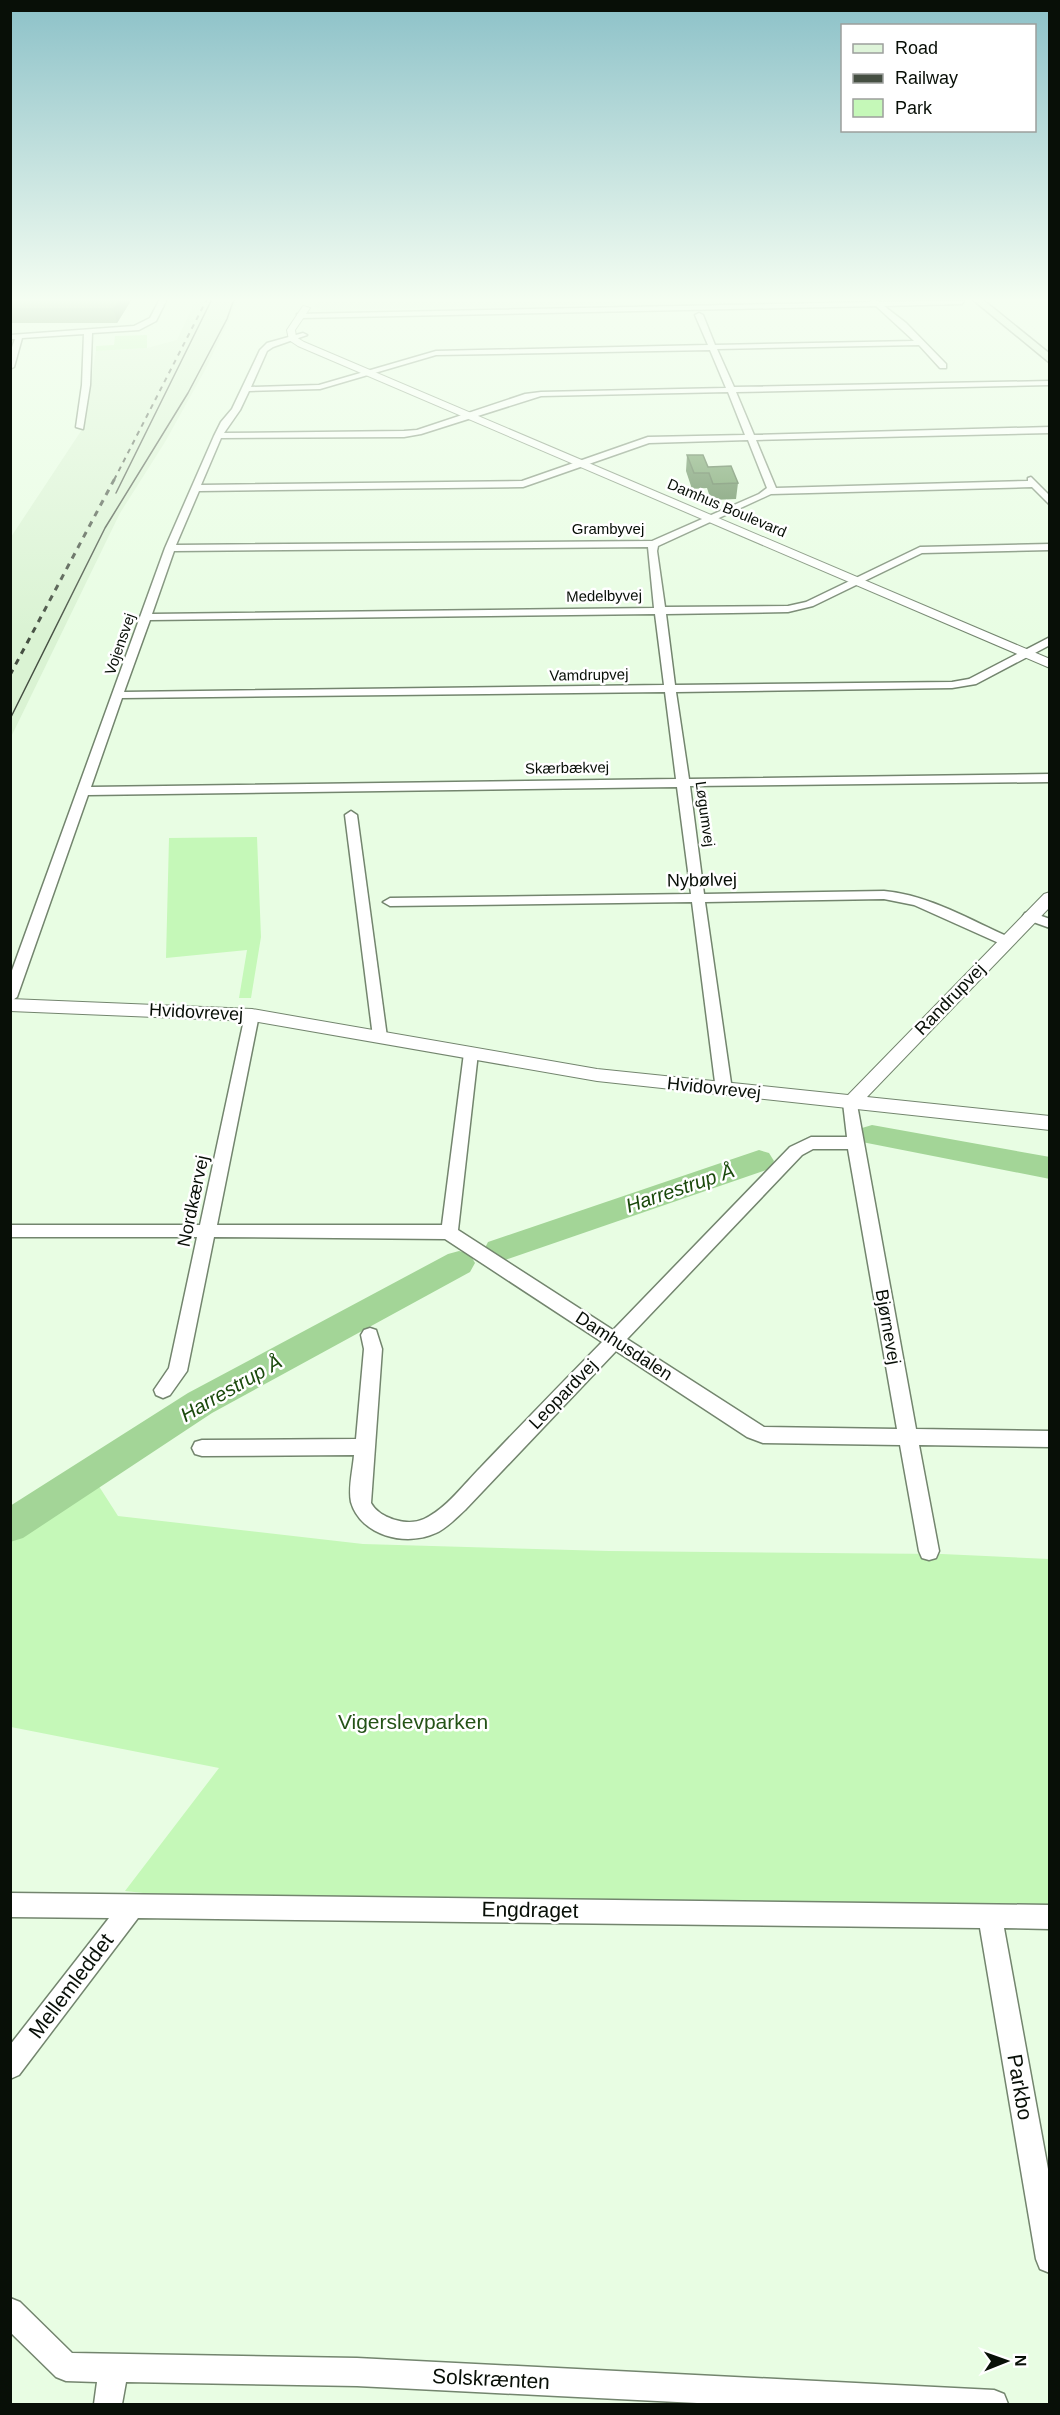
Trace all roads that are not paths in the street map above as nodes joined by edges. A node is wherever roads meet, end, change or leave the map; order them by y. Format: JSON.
{"nodes":[{"id":1,"x":82,"y":412,"type":"edge"},
{"id":2,"x":235,"y":412,"type":"edge"},
{"id":3,"x":458,"y":412,"type":"edge"},
{"id":4,"x":480,"y":412,"type":"joint"},
{"id":5,"x":740,"y":412,"type":"edge"},
{"id":6,"x":467,"y":416,"type":"junction"},
{"id":7,"x":80,"y":427,"type":"dead end"},
{"id":8,"x":1050,"y":430,"type":"edge"},
{"id":9,"x":218,"y":436,"type":"junction"},
{"id":10,"x":751,"y":438,"type":"junction"},
{"id":11,"x":587,"y":462,"type":"junction"},
{"id":12,"x":196,"y":488,"type":"junction"},
{"id":13,"x":769,"y":491,"type":"junction"},
{"id":14,"x":1050,"y":502,"type":"edge"},
{"id":15,"x":716,"y":516,"type":"junction"},
{"id":16,"x":654,"y":544,"type":"junction"},
{"id":17,"x":1050,"y":547,"type":"edge"},
{"id":18,"x":170,"y":548,"type":"junction"},
{"id":19,"x":861,"y":578,"type":"junction"},
{"id":20,"x":661,"y":610,"type":"junction"},
{"id":21,"x":145,"y":617,"type":"junction"},
{"id":22,"x":1050,"y":640,"type":"edge"},
{"id":23,"x":1036,"y":648,"type":"junction"},
{"id":24,"x":1023,"y":653,"type":"junction"},
{"id":25,"x":1050,"y":654,"type":"edge"},
{"id":26,"x":1050,"y":664,"type":"edge"},
{"id":27,"x":671,"y":689,"type":"junction"},
{"id":28,"x":118,"y":695,"type":"junction"},
{"id":29,"x":1050,"y":778,"type":"edge"},
{"id":30,"x":683,"y":783,"type":"junction"},
{"id":31,"x":85,"y":791,"type":"junction"},
{"id":32,"x":351,"y":815,"type":"dead end"},
{"id":33,"x":1050,"y":897,"type":"edge"},
{"id":34,"x":700,"y":898,"type":"junction"},
{"id":35,"x":390,"y":902,"type":"dead end"},
{"id":36,"x":1030,"y":916,"type":"junction"},
{"id":37,"x":1050,"y":924,"type":"edge"},
{"id":38,"x":1006,"y":940,"type":"junction"},
{"id":39,"x":10,"y":997,"type":"edge"},
{"id":40,"x":10,"y":1005,"type":"edge"},
{"id":41,"x":252,"y":1015,"type":"junction"},
{"id":42,"x":380,"y":1037,"type":"junction"},
{"id":43,"x":471,"y":1053,"type":"junction"},
{"id":44,"x":724,"y":1090,"type":"junction"},
{"id":45,"x":851,"y":1103,"type":"junction"},
{"id":46,"x":1050,"y":1123,"type":"edge"},
{"id":47,"x":855,"y":1143,"type":"junction"},
{"id":48,"x":10,"y":1231,"type":"edge"},
{"id":49,"x":206,"y":1232,"type":"junction"},
{"id":50,"x":449,"y":1233,"type":"junction"},
{"id":51,"x":370,"y":1335,"type":"dead end"},
{"id":52,"x":615,"y":1340,"type":"junction"},
{"id":53,"x":163,"y":1390,"type":"dead end"},
{"id":54,"x":908,"y":1437,"type":"junction"},
{"id":55,"x":1050,"y":1439,"type":"edge"},
{"id":56,"x":364,"y":1447,"type":"junction"},
{"id":57,"x":202,"y":1448,"type":"dead end"},
{"id":58,"x":929,"y":1551,"type":"dead end"},
{"id":59,"x":10,"y":1905,"type":"edge"},
{"id":60,"x":132,"y":1907,"type":"junction"},
{"id":61,"x":990,"y":1916,"type":"junction"},
{"id":62,"x":1050,"y":1917,"type":"edge"},
{"id":63,"x":10,"y":2066,"type":"edge"},
{"id":64,"x":1050,"y":2259,"type":"edge"},
{"id":65,"x":10,"y":2312,"type":"edge"},
{"id":66,"x":114,"y":2369,"type":"junction"},
{"id":67,"x":108,"y":2404,"type":"edge"},
{"id":68,"x":994,"y":2404,"type":"edge"}],
"edges":[{"from":1,"to":7,"type":"street"},
{"from":2,"to":9,"type":"street","name":"Vojensvej"},
{"from":3,"to":6,"type":"street","name":"Damhus Boulevard"},
{"from":4,"to":6,"type":"street"},
{"from":4,"to":11,"type":"street","name":"Damhus Boulevard"},
{"from":5,"to":10,"type":"street"},
{"from":6,"to":9,"type":"street"},
{"from":6,"to":11,"type":"street","name":"Damhus Boulevard"},
{"from":8,"to":10,"type":"street"},
{"from":9,"to":12,"type":"street","name":"Vojensvej"},
{"from":10,"to":11,"type":"street"},
{"from":10,"to":13,"type":"street"},
{"from":11,"to":12,"type":"street"},
{"from":11,"to":15,"type":"street","name":"Damhus Boulevard"},
{"from":12,"to":18,"type":"street","name":"Vojensvej"},
{"from":13,"to":14,"type":"street","name":"Grambyvej"},
{"from":13,"to":15,"type":"street","name":"Grambyvej"},
{"from":15,"to":16,"type":"street","name":"Grambyvej"},
{"from":15,"to":19,"type":"street","name":"Damhus Boulevard"},
{"from":16,"to":18,"type":"street","name":"Grambyvej"},
{"from":16,"to":20,"type":"street","name":"Løgumvej"},
{"from":17,"to":19,"type":"street","name":"Medelbyvej"},
{"from":18,"to":21,"type":"street","name":"Vojensvej"},
{"from":19,"to":20,"type":"street","name":"Medelbyvej"},
{"from":19,"to":23,"type":"street","name":"Damhus Boulevard"},
{"from":19,"to":24,"type":"street","name":"Damhus Boulevard"},
{"from":20,"to":21,"type":"street","name":"Medelbyvej"},
{"from":20,"to":27,"type":"street","name":"Løgumvej"},
{"from":21,"to":28,"type":"street","name":"Vojensvej"},
{"from":22,"to":23,"type":"street","name":"Vamdrupvej"},
{"from":23,"to":24,"type":"street","name":"Vamdrupvej"},
{"from":23,"to":25,"type":"street","name":"Damhus Boulevard"},
{"from":24,"to":26,"type":"street","name":"Damhus Boulevard"},
{"from":24,"to":27,"type":"street","name":"Vamdrupvej"},
{"from":27,"to":28,"type":"street","name":"Vamdrupvej"},
{"from":27,"to":30,"type":"street","name":"Løgumvej"},
{"from":28,"to":31,"type":"street","name":"Vojensvej"},
{"from":29,"to":30,"type":"street","name":"Skærbækvej"},
{"from":30,"to":31,"type":"street","name":"Skærbækvej"},
{"from":30,"to":34,"type":"street","name":"Løgumvej"},
{"from":31,"to":39,"type":"street","name":"Vojensvej"},
{"from":32,"to":42,"type":"street"},
{"from":33,"to":36,"type":"street","name":"Randrupvej"},
{"from":34,"to":35,"type":"street","name":"Nybølvej"},
{"from":34,"to":38,"type":"street","name":"Nybølvej"},
{"from":34,"to":44,"type":"street","name":"Løgumvej"},
{"from":36,"to":37,"type":"street"},
{"from":36,"to":38,"type":"street","name":"Randrupvej"},
{"from":38,"to":45,"type":"street","name":"Randrupvej"},
{"from":40,"to":41,"type":"street","name":"Hvidovrevej"},
{"from":41,"to":42,"type":"street","name":"Hvidovrevej"},
{"from":41,"to":49,"type":"street","name":"Nordkærvej"},
{"from":42,"to":43,"type":"street","name":"Hvidovrevej"},
{"from":43,"to":44,"type":"street","name":"Hvidovrevej"},
{"from":43,"to":50,"type":"street"},
{"from":44,"to":45,"type":"street","name":"Hvidovrevej"},
{"from":45,"to":46,"type":"street","name":"Hvidovrevej"},
{"from":45,"to":47,"type":"street","name":"Bjørnevej"},
{"from":47,"to":52,"type":"street","name":"Leopardvej"},
{"from":47,"to":54,"type":"street","name":"Bjørnevej"},
{"from":48,"to":49,"type":"street","name":"Damhusdalen"},
{"from":49,"to":50,"type":"street","name":"Damhusdalen"},
{"from":49,"to":53,"type":"street","name":"Nordkærvej"},
{"from":50,"to":52,"type":"street","name":"Damhusdalen"},
{"from":51,"to":56,"type":"street","name":"Leopardvej"},
{"from":52,"to":54,"type":"street","name":"Damhusdalen"},
{"from":52,"to":56,"type":"street","name":"Leopardvej"},
{"from":54,"to":55,"type":"street","name":"Damhusdalen"},
{"from":54,"to":58,"type":"street","name":"Bjørnevej"},
{"from":56,"to":57,"type":"street"},
{"from":59,"to":60,"type":"street","name":"Engdraget"},
{"from":60,"to":61,"type":"street","name":"Engdraget"},
{"from":60,"to":63,"type":"street","name":"Mellemleddet"},
{"from":61,"to":62,"type":"street","name":"Engdraget"},
{"from":61,"to":64,"type":"street","name":"Parkbo"},
{"from":65,"to":66,"type":"street","name":"Solskrænten"},
{"from":66,"to":67,"type":"street"},
{"from":66,"to":68,"type":"street","name":"Solskrænten"}]}
